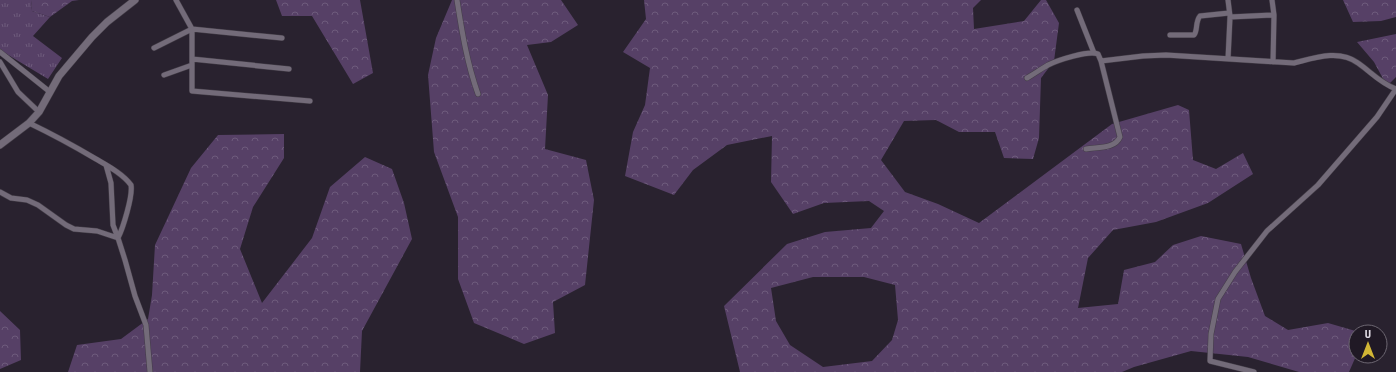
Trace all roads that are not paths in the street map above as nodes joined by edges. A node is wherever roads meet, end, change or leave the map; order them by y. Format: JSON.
{"nodes":[{"id":1,"x":135,"y":0,"type":"edge"},
{"id":2,"x":176,"y":0,"type":"edge"},
{"id":3,"x":457,"y":0,"type":"edge"},
{"id":4,"x":1228,"y":0,"type":"edge"},
{"id":5,"x":1272,"y":0,"type":"edge"},
{"id":6,"x":1077,"y":10,"type":"dead end"},
{"id":7,"x":1229,"y":15,"type":"junction"},
{"id":8,"x":1274,"y":16,"type":"junction"},
{"id":9,"x":192,"y":29,"type":"junction"},
{"id":10,"x":1170,"y":35,"type":"dead end"},
{"id":11,"x":282,"y":38,"type":"dead end"},
{"id":12,"x":154,"y":48,"type":"dead end"},
{"id":13,"x":0,"y":52,"type":"edge"},
{"id":14,"x":1094,"y":53,"type":"junction"},
{"id":15,"x":1228,"y":59,"type":"junction"},
{"id":16,"x":1101,"y":61,"type":"junction"},
{"id":17,"x":0,"y":62,"type":"edge"},
{"id":18,"x":192,"y":62,"type":"junction"},
{"id":19,"x":1273,"y":62,"type":"junction"},
{"id":20,"x":289,"y":69,"type":"dead end"},
{"id":21,"x":164,"y":75,"type":"dead end"},
{"id":22,"x":1027,"y":78,"type":"dead end"},
{"id":23,"x":1396,"y":89,"type":"edge"},
{"id":24,"x":50,"y":92,"type":"junction"},
{"id":25,"x":478,"y":94,"type":"dead end"},
{"id":26,"x":310,"y":101,"type":"dead end"},
{"id":27,"x":39,"y":112,"type":"junction"},
{"id":28,"x":29,"y":123,"type":"junction"},
{"id":29,"x":0,"y":145,"type":"edge"},
{"id":30,"x":1086,"y":148,"type":"dead end"},
{"id":31,"x":106,"y":165,"type":"junction"},
{"id":32,"x":0,"y":192,"type":"edge"},
{"id":33,"x":118,"y":238,"type":"junction"},
{"id":34,"x":150,"y":372,"type":"edge"},
{"id":35,"x":1254,"y":372,"type":"edge"}],
"edges":[{"from":1,"to":24,"type":"street"},
{"from":2,"to":9,"type":"street"},
{"from":3,"to":25,"type":"street"},
{"from":4,"to":7,"type":"street"},
{"from":5,"to":8,"type":"street"},
{"from":6,"to":14,"type":"street"},
{"from":7,"to":8,"type":"street"},
{"from":7,"to":10,"type":"street"},
{"from":7,"to":15,"type":"street"},
{"from":8,"to":19,"type":"street"},
{"from":9,"to":11,"type":"street"},
{"from":9,"to":12,"type":"street"},
{"from":9,"to":18,"type":"street"},
{"from":13,"to":24,"type":"street"},
{"from":14,"to":16,"type":"street"},
{"from":14,"to":22,"type":"street"},
{"from":15,"to":16,"type":"street"},
{"from":15,"to":19,"type":"street"},
{"from":16,"to":30,"type":"street"},
{"from":17,"to":27,"type":"street"},
{"from":18,"to":20,"type":"street"},
{"from":18,"to":21,"type":"street"},
{"from":18,"to":26,"type":"street"},
{"from":19,"to":23,"type":"street"},
{"from":23,"to":35,"type":"street"},
{"from":24,"to":27,"type":"street"},
{"from":27,"to":28,"type":"street"},
{"from":28,"to":29,"type":"street"},
{"from":28,"to":31,"type":"street"},
{"from":31,"to":33,"type":"street"},
{"from":31,"to":33,"type":"street"},
{"from":32,"to":33,"type":"street"},
{"from":33,"to":34,"type":"street"}]}
